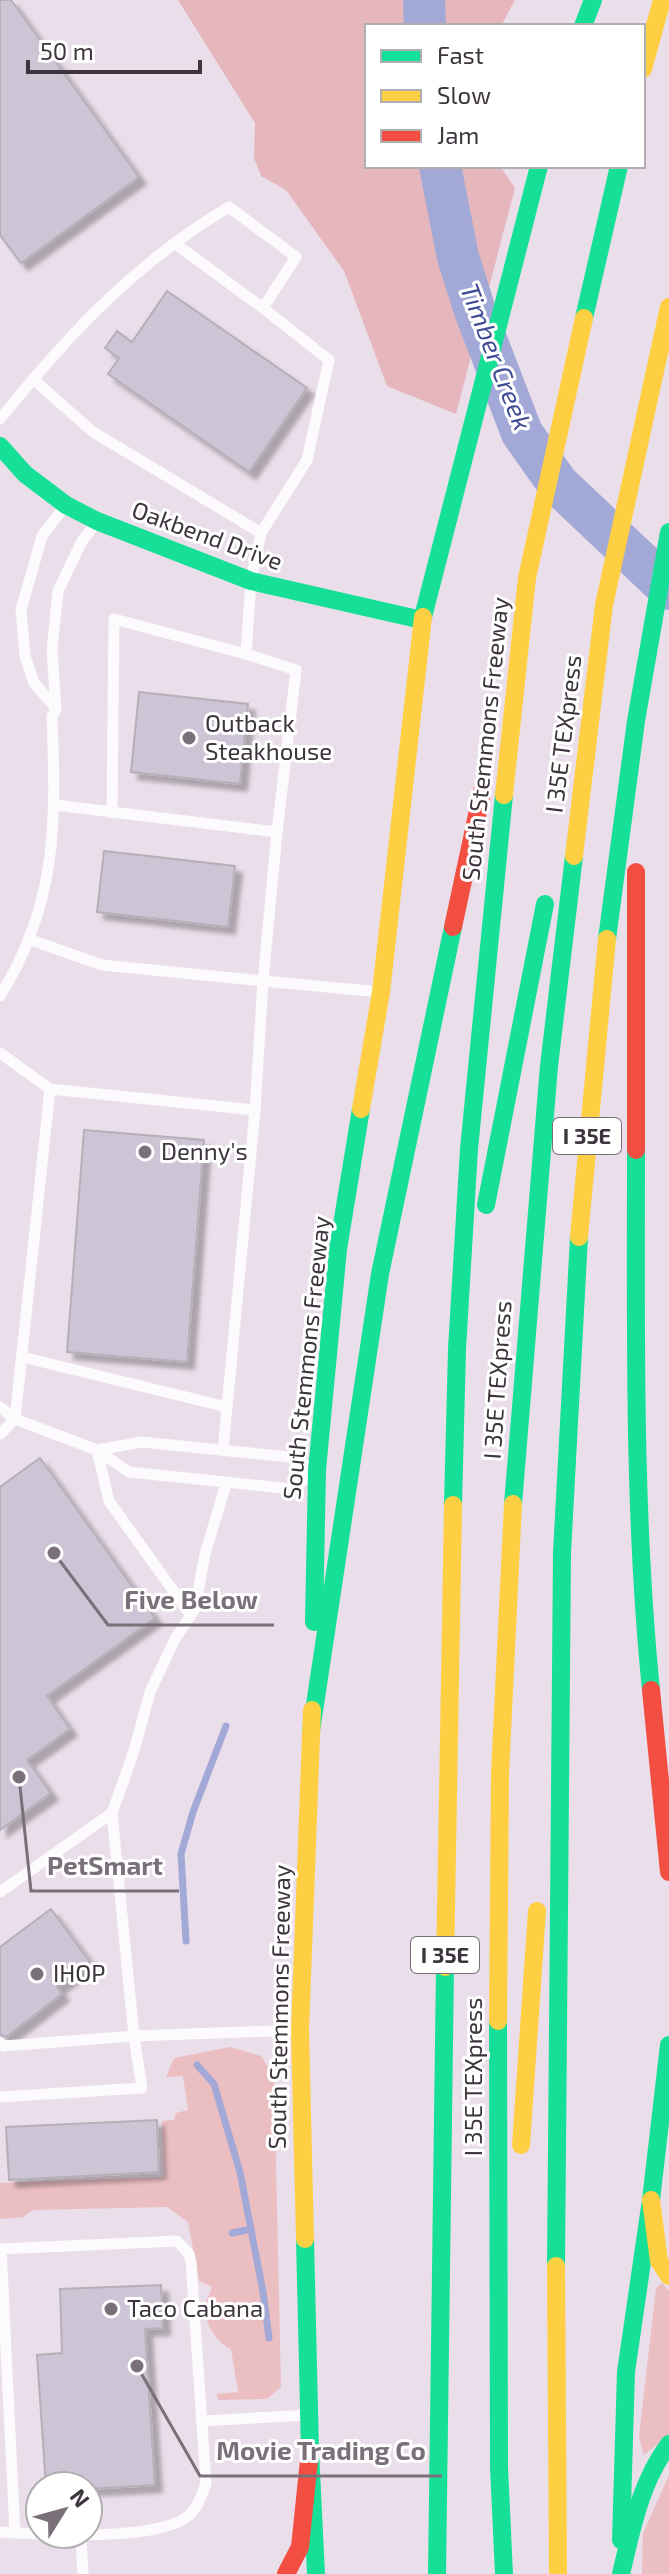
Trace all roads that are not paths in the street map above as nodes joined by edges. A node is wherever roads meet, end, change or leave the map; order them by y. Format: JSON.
{"nodes":[{"id":1,"x":593,"y":0,"type":"edge"},
{"id":2,"x":662,"y":0,"type":"edge"},
{"id":3,"x":584,"y":24,"type":"edge"},
{"id":4,"x":645,"y":62,"type":"edge"},
{"id":5,"x":538,"y":168,"type":"edge"},
{"id":6,"x":619,"y":168,"type":"edge"},
{"id":7,"x":174,"y":243,"type":"junction"},
{"id":8,"x":669,"y":307,"type":"edge"},
{"id":9,"x":263,"y":308,"type":"junction"},
{"id":10,"x":33,"y":379,"type":"junction"},
{"id":11,"x":0,"y":419,"type":"edge"},
{"id":12,"x":0,"y":446,"type":"edge"},
{"id":13,"x":66,"y":505,"type":"junction"},
{"id":14,"x":97,"y":521,"type":"junction"},
{"id":15,"x":669,"y":532,"type":"edge"},
{"id":16,"x":261,"y":533,"type":"junction"},
{"id":17,"x":527,"y":578,"type":"junction"},
{"id":18,"x":251,"y":581,"type":"junction"},
{"id":19,"x":604,"y":605,"type":"junction"},
{"id":20,"x":422,"y":620,"type":"junction"},
{"id":21,"x":246,"y":654,"type":"junction"},
{"id":22,"x":56,"y":709,"type":"junction"},
{"id":23,"x":636,"y":721,"type":"junction"},
{"id":24,"x":491,"y":748,"type":"dead end"},
{"id":25,"x":485,"y":779,"type":"dead end"},
{"id":26,"x":55,"y":805,"type":"junction"},
{"id":27,"x":112,"y":813,"type":"junction"},
{"id":28,"x":277,"y":832,"type":"junction"},
{"id":29,"x":558,"y":837,"type":"dead end"},
{"id":30,"x":549,"y":884,"type":"dead end"},
{"id":31,"x":31,"y":940,"type":"junction"},
{"id":32,"x":263,"y":981,"type":"junction"},
{"id":33,"x":381,"y":992,"type":"junction"},
{"id":34,"x":0,"y":996,"type":"edge"},
{"id":35,"x":0,"y":1053,"type":"edge"},
{"id":36,"x":50,"y":1089,"type":"junction"},
{"id":37,"x":255,"y":1110,"type":"junction"},
{"id":38,"x":457,"y":1349,"type":"junction"},
{"id":39,"x":22,"y":1357,"type":"junction"},
{"id":40,"x":0,"y":1407,"type":"edge"},
{"id":41,"x":227,"y":1407,"type":"junction"},
{"id":42,"x":15,"y":1419,"type":"junction"},
{"id":43,"x":0,"y":1434,"type":"edge"},
{"id":44,"x":97,"y":1450,"type":"junction"},
{"id":45,"x":223,"y":1450,"type":"junction"},
{"id":46,"x":317,"y":1470,"type":"junction"},
{"id":47,"x":226,"y":1484,"type":"junction"},
{"id":48,"x":562,"y":1553,"type":"junction"},
{"id":49,"x":190,"y":1614,"type":"junction"},
{"id":50,"x":311,"y":1731,"type":"junction"},
{"id":51,"x":112,"y":1813,"type":"junction"},
{"id":52,"x":541,"y":1852,"type":"dead end"},
{"id":53,"x":669,"y":1872,"type":"edge"},
{"id":54,"x":0,"y":1892,"type":"edge"},
{"id":55,"x":538,"y":1900,"type":"dead end"},
{"id":56,"x":300,"y":2030,"type":"junction"},
{"id":57,"x":134,"y":2036,"type":"junction"},
{"id":58,"x":0,"y":2043,"type":"edge"},
{"id":59,"x":669,"y":2045,"type":"edge"},
{"id":60,"x":0,"y":2097,"type":"edge"},
{"id":61,"x":520,"y":2167,"type":"dead end"},
{"id":62,"x":651,"y":2200,"type":"junction"},
{"id":63,"x":516,"y":2215,"type":"dead end"},
{"id":64,"x":1,"y":2249,"type":"edge"},
{"id":65,"x":669,"y":2276,"type":"edge"},
{"id":66,"x":2,"y":2313,"type":"edge"},
{"id":67,"x":309,"y":2415,"type":"junction"},
{"id":68,"x":202,"y":2421,"type":"junction"},
{"id":69,"x":669,"y":2444,"type":"edge"},
{"id":70,"x":310,"y":2451,"type":"junction"},
{"id":71,"x":499,"y":2467,"type":"junction"},
{"id":72,"x":0,"y":2532,"type":"edge"},
{"id":73,"x":15,"y":2533,"type":"junction"},
{"id":74,"x":24,"y":2533,"type":"edge"},
{"id":75,"x":104,"y":2535,"type":"edge"},
{"id":76,"x":82,"y":2550,"type":"edge"},
{"id":77,"x":439,"y":2569,"type":"edge"},
{"id":78,"x":83,"y":2574,"type":"edge"},
{"id":79,"x":286,"y":2574,"type":"edge"},
{"id":80,"x":316,"y":2574,"type":"edge"},
{"id":81,"x":504,"y":2574,"type":"edge"},
{"id":82,"x":558,"y":2574,"type":"edge"},
{"id":83,"x":621,"y":2574,"type":"edge"}],
"edges":[{"from":1,"to":3,"type":"main road"},
{"from":2,"to":4,"type":"main road"},
{"from":5,"to":20,"type":"main road","name":"South Stemmons Freeway"},
{"from":6,"to":17,"type":"main road","name":"South Stemmons Freeway","number":"I 35E"},
{"from":7,"to":9,"type":"lane"},
{"from":7,"to":9,"type":"lane"},
{"from":7,"to":10,"type":"lane"},
{"from":8,"to":19,"type":"main road","name":"I 35E TEXpress"},
{"from":9,"to":16,"type":"lane"},
{"from":10,"to":11,"type":"lane"},
{"from":10,"to":16,"type":"lane"},
{"from":12,"to":13,"type":"main road","name":"Oakbend Drive"},
{"from":13,"to":14,"type":"main road","name":"Oakbend Drive"},
{"from":13,"to":22,"type":"lane"},
{"from":14,"to":18,"type":"main road","name":"Oakbend Drive"},
{"from":14,"to":22,"type":"lane"},
{"from":15,"to":23,"type":"main road","number":"I 35E"},
{"from":16,"to":18,"type":"lane"},
{"from":17,"to":24,"type":"main road"},
{"from":17,"to":38,"type":"main road","name":"South Stemmons Freeway","number":"I 35E"},
{"from":18,"to":20,"type":"main road","name":"Oakbend Drive"},
{"from":18,"to":21,"type":"lane"},
{"from":19,"to":29,"type":"main road"},
{"from":19,"to":71,"type":"main road","name":"I 35E TEXpress"},
{"from":20,"to":33,"type":"main road","name":"South Stemmons Freeway"},
{"from":21,"to":27,"type":"lane"},
{"from":21,"to":28,"type":"lane"},
{"from":22,"to":26,"type":"lane"},
{"from":23,"to":48,"type":"main road","number":"I 35E"},
{"from":23,"to":53,"type":"main road"},
{"from":25,"to":50,"type":"main road"},
{"from":26,"to":27,"type":"lane"},
{"from":26,"to":31,"type":"lane"},
{"from":27,"to":28,"type":"lane"},
{"from":28,"to":32,"type":"lane"},
{"from":30,"to":38,"type":"main road"},
{"from":31,"to":32,"type":"lane"},
{"from":31,"to":34,"type":"lane"},
{"from":32,"to":33,"type":"lane"},
{"from":32,"to":37,"type":"lane"},
{"from":33,"to":46,"type":"main road","name":"South Stemmons Freeway"},
{"from":35,"to":36,"type":"lane"},
{"from":36,"to":37,"type":"lane"},
{"from":36,"to":39,"type":"lane"},
{"from":37,"to":41,"type":"lane"},
{"from":38,"to":77,"type":"main road","name":"South Stemmons Freeway","number":"I 35E"},
{"from":39,"to":41,"type":"lane"},
{"from":39,"to":42,"type":"lane"},
{"from":40,"to":42,"type":"lane"},
{"from":41,"to":45,"type":"lane"},
{"from":42,"to":43,"type":"lane"},
{"from":42,"to":44,"type":"lane"},
{"from":44,"to":45,"type":"lane"},
{"from":44,"to":47,"type":"lane"},
{"from":44,"to":49,"type":"lane"},
{"from":45,"to":46,"type":"lane"},
{"from":46,"to":47,"type":"lane"},
{"from":46,"to":50,"type":"main road","name":"South Stemmons Freeway"},
{"from":47,"to":49,"type":"lane"},
{"from":48,"to":52,"type":"main road"},
{"from":48,"to":82,"type":"main road","number":"I 35E"},
{"from":49,"to":51,"type":"lane"},
{"from":50,"to":56,"type":"main road","name":"South Stemmons Freeway"},
{"from":51,"to":54,"type":"lane"},
{"from":51,"to":57,"type":"lane"},
{"from":55,"to":61,"type":"main road"},
{"from":56,"to":57,"type":"lane"},
{"from":56,"to":67,"type":"main road","name":"South Stemmons Freeway"},
{"from":57,"to":58,"type":"lane"},
{"from":57,"to":60,"type":"lane"},
{"from":59,"to":62,"type":"main road"},
{"from":62,"to":65,"type":"main road"},
{"from":62,"to":83,"type":"main road"},
{"from":63,"to":71,"type":"main road"},
{"from":64,"to":66,"type":"lane"},
{"from":64,"to":68,"type":"lane"},
{"from":66,"to":73,"type":"lane"},
{"from":67,"to":68,"type":"lane"},
{"from":67,"to":70,"type":"main road","name":"South Stemmons Freeway"},
{"from":68,"to":75,"type":"lane"},
{"from":69,"to":83,"type":"main road"},
{"from":70,"to":79,"type":"main road"},
{"from":70,"to":80,"type":"main road","name":"South Stemmons Freeway"},
{"from":71,"to":81,"type":"main road"},
{"from":72,"to":73,"type":"lane"},
{"from":73,"to":74,"type":"lane"},
{"from":76,"to":78,"type":"lane"}]}
